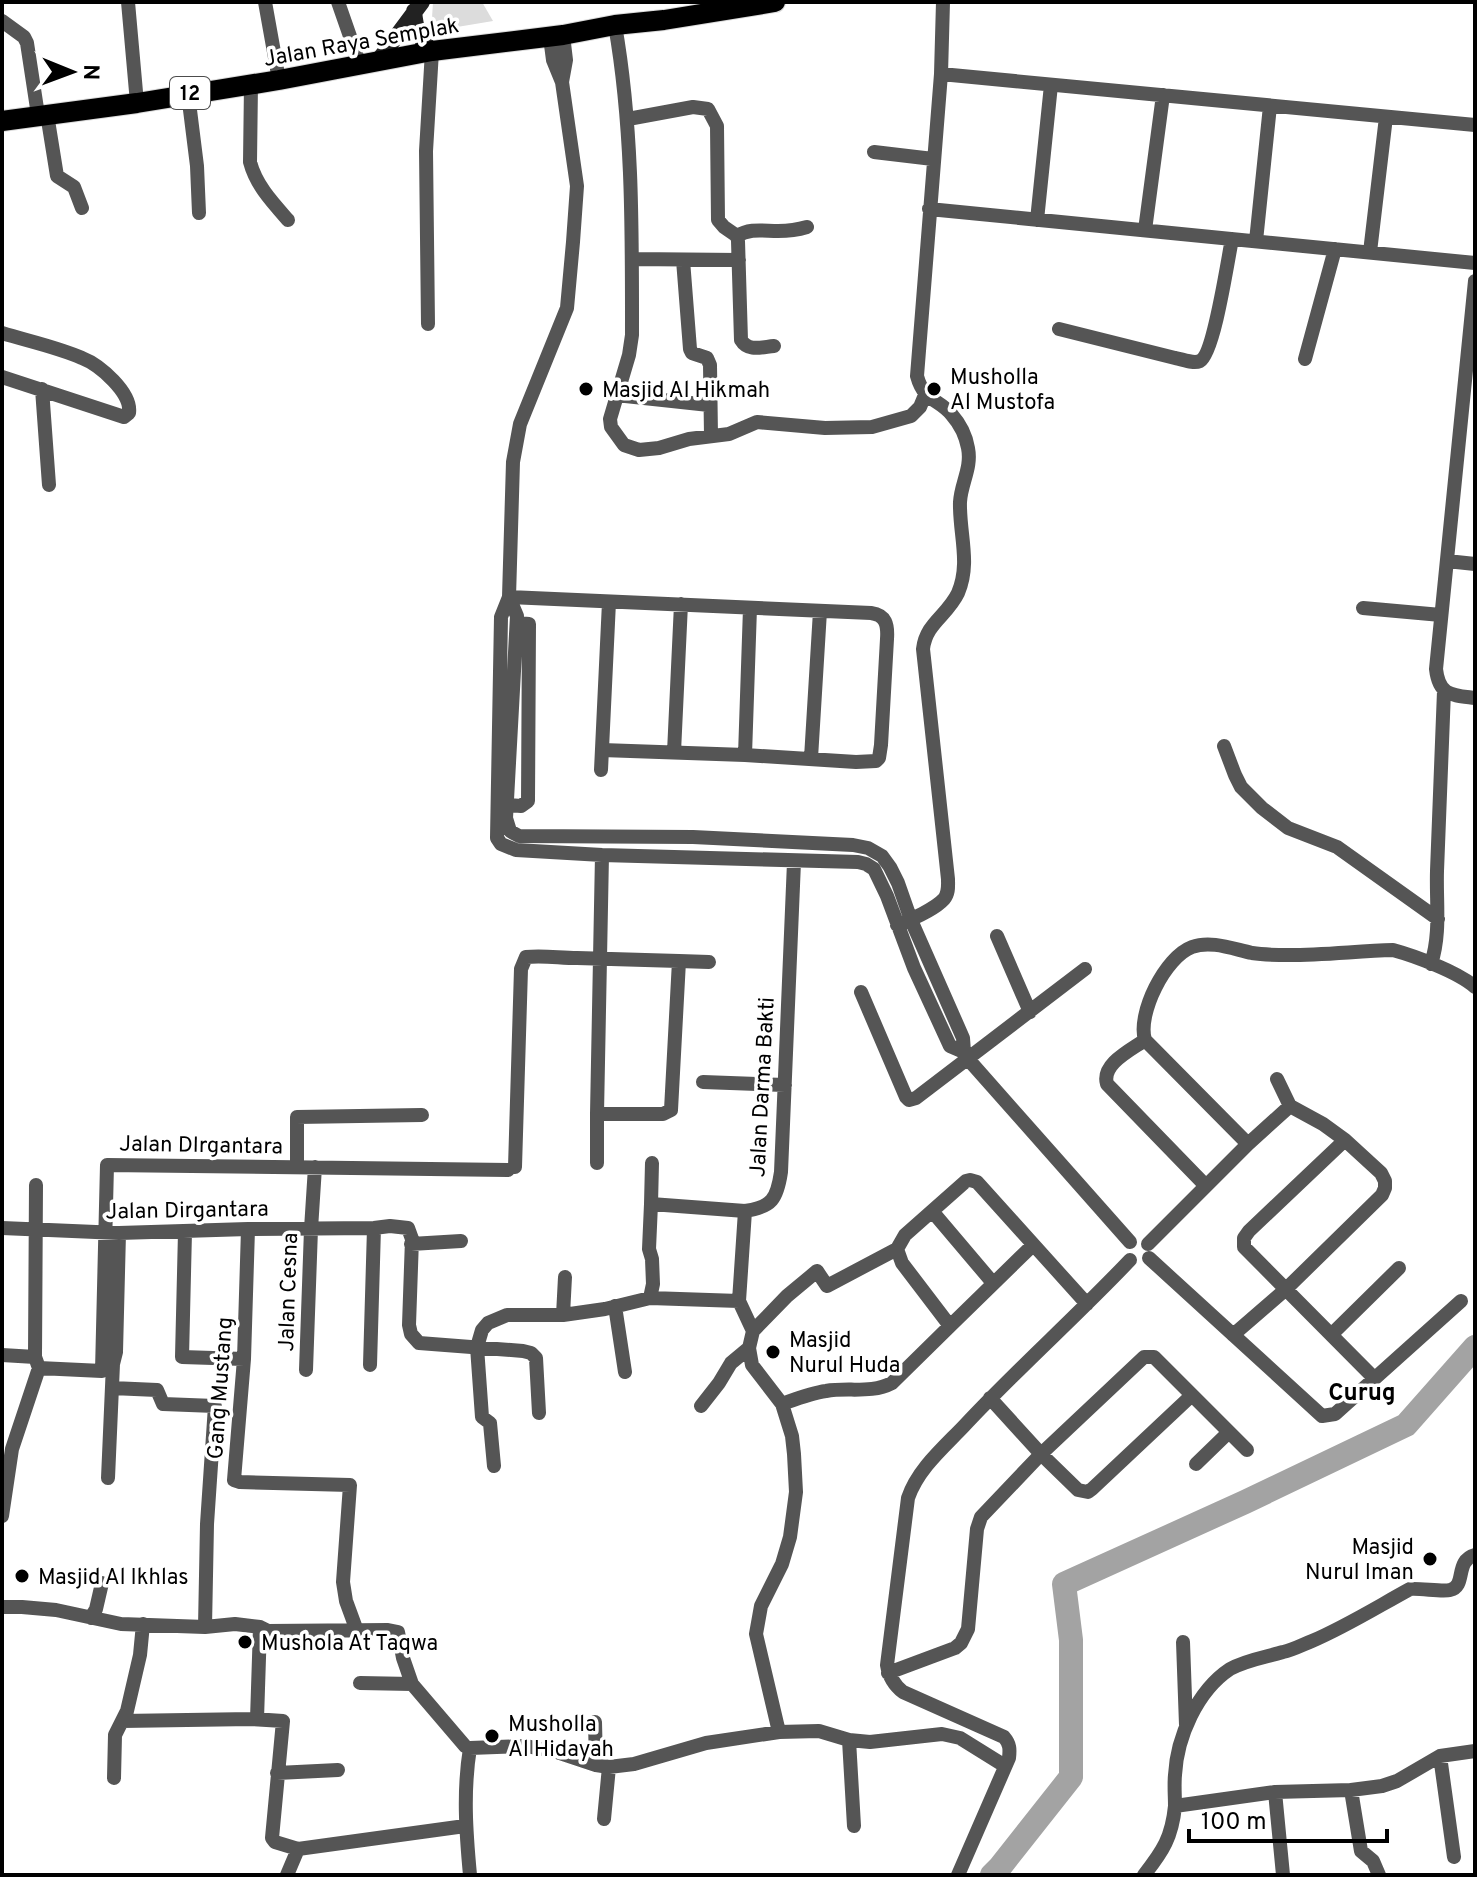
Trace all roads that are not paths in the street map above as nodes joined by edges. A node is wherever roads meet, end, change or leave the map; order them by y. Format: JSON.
{"nodes":[{"id":1,"x":128,"y":2,"type":"edge"},
{"id":2,"x":265,"y":2,"type":"edge"},
{"id":3,"x":338,"y":2,"type":"edge"},
{"id":4,"x":775,"y":2,"type":"edge"},
{"id":5,"x":943,"y":2,"type":"edge"},
{"id":6,"x":418,"y":7,"type":"edge"},
{"id":7,"x":664,"y":11,"type":"edge"},
{"id":8,"x":2,"y":21,"type":"edge"},
{"id":9,"x":615,"y":25,"type":"junction"},
{"id":10,"x":556,"y":36,"type":"junction"},
{"id":11,"x":432,"y":51,"type":"junction"},
{"id":12,"x":369,"y":63,"type":"junction"},
{"id":13,"x":941,"y":74,"type":"junction"},
{"id":14,"x":279,"y":80,"type":"junction"},
{"id":15,"x":251,"y":84,"type":"junction"},
{"id":16,"x":1051,"y":85,"type":"junction"},
{"id":17,"x":188,"y":94,"type":"junction"},
{"id":18,"x":1163,"y":95,"type":"junction"},
{"id":19,"x":137,"y":103,"type":"junction"},
{"id":20,"x":1270,"y":106,"type":"junction"},
{"id":21,"x":43,"y":114,"type":"junction"},
{"id":22,"x":1386,"y":117,"type":"junction"},
{"id":23,"x":628,"y":119,"type":"junction"},
{"id":24,"x":2,"y":121,"type":"edge"},
{"id":25,"x":1475,"y":125,"type":"edge"},
{"id":26,"x":874,"y":152,"type":"dead end"},
{"id":27,"x":933,"y":159,"type":"junction"},
{"id":28,"x":82,"y":208,"type":"dead end"},
{"id":29,"x":929,"y":209,"type":"junction"},
{"id":30,"x":199,"y":213,"type":"dead end"},
{"id":31,"x":288,"y":220,"type":"dead end"},
{"id":32,"x":1037,"y":220,"type":"junction"},
{"id":33,"x":807,"y":227,"type":"dead end"},
{"id":34,"x":1145,"y":230,"type":"junction"},
{"id":35,"x":737,"y":236,"type":"junction"},
{"id":36,"x":1232,"y":239,"type":"junction"},
{"id":37,"x":1256,"y":241,"type":"junction"},
{"id":38,"x":1335,"y":249,"type":"junction"},
{"id":39,"x":1370,"y":252,"type":"junction"},
{"id":40,"x":632,"y":259,"type":"junction"},
{"id":41,"x":683,"y":260,"type":"junction"},
{"id":42,"x":739,"y":260,"type":"junction"},
{"id":43,"x":1475,"y":263,"type":"edge"},
{"id":44,"x":1475,"y":281,"type":"edge"},
{"id":45,"x":428,"y":324,"type":"dead end"},
{"id":46,"x":1059,"y":329,"type":"dead end"},
{"id":47,"x":1473,"y":330,"type":"edge"},
{"id":48,"x":2,"y":333,"type":"edge"},
{"id":49,"x":774,"y":346,"type":"dead end"},
{"id":50,"x":1305,"y":359,"type":"dead end"},
{"id":51,"x":2,"y":377,"type":"edge"},
{"id":52,"x":42,"y":389,"type":"junction"},
{"id":53,"x":616,"y":395,"type":"junction"},
{"id":54,"x":925,"y":395,"type":"junction"},
{"id":55,"x":709,"y":405,"type":"junction"},
{"id":56,"x":711,"y":436,"type":"junction"},
{"id":57,"x":49,"y":485,"type":"dead end"},
{"id":58,"x":1447,"y":561,"type":"junction"},
{"id":59,"x":1475,"y":564,"type":"edge"},
{"id":60,"x":509,"y":597,"type":"junction"},
{"id":61,"x":609,"y":602,"type":"junction"},
{"id":62,"x":681,"y":604,"type":"junction"},
{"id":63,"x":750,"y":608,"type":"junction"},
{"id":64,"x":1363,"y":608,"type":"dead end"},
{"id":65,"x":820,"y":611,"type":"junction"},
{"id":66,"x":1441,"y":615,"type":"junction"},
{"id":67,"x":1444,"y":691,"type":"junction"},
{"id":68,"x":1475,"y":698,"type":"edge"},
{"id":69,"x":1224,"y":746,"type":"dead end"},
{"id":70,"x":602,"y":750,"type":"junction"},
{"id":71,"x":674,"y":752,"type":"junction"},
{"id":72,"x":745,"y":755,"type":"junction"},
{"id":73,"x":811,"y":758,"type":"junction"},
{"id":74,"x":601,"y":770,"type":"dead end"},
{"id":75,"x":693,"y":837,"type":"junction"},
{"id":76,"x":602,"y":855,"type":"junction"},
{"id":77,"x":692,"y":858,"type":"junction"},
{"id":78,"x":794,"y":862,"type":"junction"},
{"id":79,"x":1438,"y":919,"type":"junction"},
{"id":80,"x":904,"y":922,"type":"junction"},
{"id":81,"x":997,"y":936,"type":"dead end"},
{"id":82,"x":600,"y":959,"type":"junction"},
{"id":83,"x":679,"y":961,"type":"junction"},
{"id":84,"x":709,"y":962,"type":"dead end"},
{"id":85,"x":1431,"y":964,"type":"junction"},
{"id":86,"x":1085,"y":969,"type":"dead end"},
{"id":87,"x":1475,"y":987,"type":"edge"},
{"id":88,"x":861,"y":992,"type":"dead end"},
{"id":89,"x":1030,"y":1012,"type":"junction"},
{"id":90,"x":1145,"y":1040,"type":"junction"},
{"id":91,"x":966,"y":1055,"type":"junction"},
{"id":92,"x":1277,"y":1079,"type":"dead end"},
{"id":93,"x":703,"y":1082,"type":"dead end"},
{"id":94,"x":785,"y":1085,"type":"junction"},
{"id":95,"x":1290,"y":1106,"type":"junction"},
{"id":96,"x":597,"y":1114,"type":"junction"},
{"id":97,"x":422,"y":1115,"type":"dead end"},
{"id":98,"x":1345,"y":1140,"type":"junction"},
{"id":99,"x":1248,"y":1144,"type":"junction"},
{"id":100,"x":597,"y":1163,"type":"dead end"},
{"id":101,"x":652,"y":1163,"type":"dead end"},
{"id":102,"x":297,"y":1167,"type":"junction"},
{"id":103,"x":315,"y":1167,"type":"junction"},
{"id":104,"x":36,"y":1185,"type":"dead end"},
{"id":105,"x":1206,"y":1186,"type":"junction"},
{"id":106,"x":651,"y":1204,"type":"junction"},
{"id":107,"x":745,"y":1211,"type":"junction"},
{"id":108,"x":932,"y":1211,"type":"junction"},
{"id":109,"x":2,"y":1228,"type":"edge"},
{"id":110,"x":374,"y":1228,"type":"junction"},
{"id":111,"x":248,"y":1229,"type":"junction"},
{"id":112,"x":311,"y":1229,"type":"junction"},
{"id":113,"x":35,"y":1230,"type":"junction"},
{"id":114,"x":185,"y":1232,"type":"junction"},
{"id":115,"x":112,"y":1233,"type":"junction"},
{"id":116,"x":461,"y":1241,"type":"dead end"},
{"id":117,"x":1130,"y":1242,"type":"junction"},
{"id":118,"x":411,"y":1244,"type":"junction"},
{"id":119,"x":1033,"y":1245,"type":"junction"},
{"id":120,"x":897,"y":1249,"type":"junction"},
{"id":121,"x":1149,"y":1251,"type":"junction"},
{"id":122,"x":1130,"y":1260,"type":"junction"},
{"id":123,"x":1399,"y":1268,"type":"dead end"},
{"id":124,"x":565,"y":1277,"type":"dead end"},
{"id":125,"x":993,"y":1283,"type":"junction"},
{"id":126,"x":1285,"y":1290,"type":"junction"},
{"id":127,"x":650,"y":1298,"type":"junction"},
{"id":128,"x":739,"y":1301,"type":"junction"},
{"id":129,"x":1461,"y":1301,"type":"dead end"},
{"id":130,"x":1087,"y":1304,"type":"junction"},
{"id":131,"x":615,"y":1306,"type":"junction"},
{"id":132,"x":563,"y":1315,"type":"junction"},
{"id":133,"x":950,"y":1326,"type":"junction"},
{"id":134,"x":753,"y":1331,"type":"junction"},
{"id":135,"x":1332,"y":1334,"type":"junction"},
{"id":136,"x":1233,"y":1335,"type":"junction"},
{"id":137,"x":477,"y":1347,"type":"junction"},
{"id":138,"x":749,"y":1348,"type":"junction"},
{"id":139,"x":2,"y":1355,"type":"edge"},
{"id":140,"x":244,"y":1359,"type":"junction"},
{"id":141,"x":37,"y":1363,"type":"junction"},
{"id":142,"x":370,"y":1365,"type":"dead end"},
{"id":143,"x":108,"y":1367,"type":"junction"},
{"id":144,"x":306,"y":1370,"type":"dead end"},
{"id":145,"x":625,"y":1372,"type":"dead end"},
{"id":146,"x":1374,"y":1378,"type":"junction"},
{"id":147,"x":112,"y":1388,"type":"junction"},
{"id":148,"x":1191,"y":1396,"type":"junction"},
{"id":149,"x":990,"y":1398,"type":"junction"},
{"id":150,"x":782,"y":1404,"type":"junction"},
{"id":151,"x":701,"y":1406,"type":"dead end"},
{"id":152,"x":539,"y":1413,"type":"dead end"},
{"id":153,"x":1229,"y":1432,"type":"junction"},
{"id":154,"x":1247,"y":1450,"type":"dead end"},
{"id":155,"x":1041,"y":1454,"type":"junction"},
{"id":156,"x":1196,"y":1464,"type":"dead end"},
{"id":157,"x":494,"y":1466,"type":"dead end"},
{"id":158,"x":108,"y":1478,"type":"dead end"},
{"id":159,"x":2,"y":1516,"type":"edge"},
{"id":160,"x":1475,"y":1555,"type":"edge"},
{"id":161,"x":102,"y":1583,"type":"dead end"},
{"id":162,"x":2,"y":1607,"type":"edge"},
{"id":163,"x":91,"y":1618,"type":"junction"},
{"id":164,"x":143,"y":1624,"type":"junction"},
{"id":165,"x":205,"y":1627,"type":"junction"},
{"id":166,"x":260,"y":1627,"type":"junction"},
{"id":167,"x":357,"y":1631,"type":"junction"},
{"id":168,"x":1183,"y":1642,"type":"dead end"},
{"id":169,"x":888,"y":1673,"type":"junction"},
{"id":170,"x":360,"y":1683,"type":"dead end"},
{"id":171,"x":412,"y":1684,"type":"junction"},
{"id":172,"x":257,"y":1719,"type":"junction"},
{"id":173,"x":122,"y":1721,"type":"junction"},
{"id":174,"x":595,"y":1722,"type":"dead end"},
{"id":175,"x":1186,"y":1726,"type":"junction"},
{"id":176,"x":779,"y":1732,"type":"junction"},
{"id":177,"x":849,"y":1740,"type":"junction"},
{"id":178,"x":470,"y":1748,"type":"junction"},
{"id":179,"x":1475,"y":1751,"type":"edge"},
{"id":180,"x":1440,"y":1756,"type":"junction"},
{"id":181,"x":602,"y":1766,"type":"junction"},
{"id":182,"x":1005,"y":1766,"type":"junction"},
{"id":183,"x":338,"y":1770,"type":"dead end"},
{"id":184,"x":277,"y":1773,"type":"junction"},
{"id":185,"x":114,"y":1778,"type":"dead end"},
{"id":186,"x":1351,"y":1790,"type":"junction"},
{"id":187,"x":1275,"y":1792,"type":"junction"},
{"id":188,"x":1175,"y":1806,"type":"junction"},
{"id":189,"x":604,"y":1819,"type":"dead end"},
{"id":190,"x":465,"y":1826,"type":"junction"},
{"id":191,"x":854,"y":1826,"type":"dead end"},
{"id":192,"x":298,"y":1849,"type":"junction"},
{"id":193,"x":1454,"y":1857,"type":"dead end"},
{"id":194,"x":287,"y":1875,"type":"edge"},
{"id":195,"x":470,"y":1875,"type":"edge"},
{"id":196,"x":958,"y":1875,"type":"edge"},
{"id":197,"x":1144,"y":1875,"type":"edge"},
{"id":198,"x":1283,"y":1875,"type":"edge"},
{"id":199,"x":1379,"y":1875,"type":"edge"}],
"edges":[{"from":1,"to":19,"type":"street"},
{"from":2,"to":14,"type":"street"},
{"from":3,"to":12,"type":"street"},
{"from":4,"to":7,"type":"main road","name":"Jalan Raya Semplak"},
{"from":5,"to":13,"type":"street"},
{"from":6,"to":11,"type":"main road"},
{"from":6,"to":12,"type":"main road"},
{"from":7,"to":9,"type":"main road","name":"Jalan Raya Semplak"},
{"from":8,"to":21,"type":"street"},
{"from":9,"to":10,"type":"main road","name":"Jalan Raya Semplak"},
{"from":9,"to":23,"type":"street"},
{"from":10,"to":11,"type":"main road","name":"Jalan Raya Semplak"},
{"from":10,"to":60,"type":"street"},
{"from":11,"to":12,"type":"main road","name":"Jalan Raya Semplak"},
{"from":11,"to":45,"type":"street"},
{"from":12,"to":14,"type":"main road","name":"Jalan Raya Semplak","number":"12"},
{"from":13,"to":16,"type":"street"},
{"from":13,"to":27,"type":"street"},
{"from":14,"to":15,"type":"main road","name":"Jalan Raya Semplak","number":"12"},
{"from":15,"to":17,"type":"main road","name":"Jalan Raya Semplak","number":"12"},
{"from":15,"to":31,"type":"street"},
{"from":16,"to":18,"type":"street"},
{"from":16,"to":32,"type":"street"},
{"from":17,"to":19,"type":"main road","name":"Jalan Raya Semplak","number":"12"},
{"from":17,"to":30,"type":"street"},
{"from":18,"to":20,"type":"street"},
{"from":18,"to":34,"type":"street"},
{"from":19,"to":21,"type":"main road","name":"Jalan Raya Semplak","number":"12"},
{"from":20,"to":22,"type":"street"},
{"from":20,"to":37,"type":"street"},
{"from":21,"to":24,"type":"main road","name":"Jalan Raya Semplak","number":"12"},
{"from":21,"to":28,"type":"street"},
{"from":22,"to":25,"type":"street"},
{"from":22,"to":39,"type":"street"},
{"from":23,"to":35,"type":"street"},
{"from":23,"to":40,"type":"street"},
{"from":26,"to":27,"type":"street"},
{"from":27,"to":29,"type":"street"},
{"from":29,"to":32,"type":"street"},
{"from":29,"to":54,"type":"street"},
{"from":32,"to":34,"type":"street"},
{"from":33,"to":35,"type":"street"},
{"from":34,"to":36,"type":"street"},
{"from":35,"to":42,"type":"street"},
{"from":36,"to":37,"type":"street"},
{"from":36,"to":46,"type":"street"},
{"from":37,"to":38,"type":"street"},
{"from":38,"to":39,"type":"street"},
{"from":38,"to":50,"type":"street"},
{"from":39,"to":43,"type":"street"},
{"from":40,"to":41,"type":"street"},
{"from":40,"to":53,"type":"street"},
{"from":41,"to":42,"type":"street"},
{"from":41,"to":55,"type":"street"},
{"from":42,"to":49,"type":"street"},
{"from":44,"to":47,"type":"street"},
{"from":47,"to":58,"type":"street"},
{"from":48,"to":52,"type":"street"},
{"from":51,"to":52,"type":"street"},
{"from":52,"to":57,"type":"street"},
{"from":53,"to":55,"type":"street"},
{"from":53,"to":56,"type":"street"},
{"from":54,"to":56,"type":"street"},
{"from":54,"to":80,"type":"street"},
{"from":55,"to":56,"type":"street"},
{"from":58,"to":59,"type":"street"},
{"from":58,"to":66,"type":"street"},
{"from":60,"to":61,"type":"street"},
{"from":60,"to":75,"type":"street"},
{"from":60,"to":76,"type":"street"},
{"from":61,"to":62,"type":"street"},
{"from":61,"to":70,"type":"street"},
{"from":62,"to":63,"type":"street"},
{"from":62,"to":71,"type":"street"},
{"from":63,"to":65,"type":"street"},
{"from":63,"to":72,"type":"street"},
{"from":64,"to":66,"type":"street"},
{"from":65,"to":73,"type":"street"},
{"from":65,"to":73,"type":"street"},
{"from":66,"to":67,"type":"street"},
{"from":67,"to":68,"type":"street"},
{"from":67,"to":79,"type":"street"},
{"from":69,"to":79,"type":"street"},
{"from":70,"to":71,"type":"street"},
{"from":70,"to":74,"type":"street"},
{"from":71,"to":72,"type":"street"},
{"from":72,"to":73,"type":"street"},
{"from":75,"to":77,"type":"street"},
{"from":75,"to":80,"type":"street"},
{"from":76,"to":77,"type":"street"},
{"from":76,"to":82,"type":"street"},
{"from":77,"to":78,"type":"street"},
{"from":78,"to":80,"type":"street"},
{"from":78,"to":94,"type":"street","name":"Jalan Darma Bakti"},
{"from":79,"to":85,"type":"street"},
{"from":80,"to":91,"type":"street"},
{"from":81,"to":89,"type":"street"},
{"from":82,"to":83,"type":"street"},
{"from":82,"to":96,"type":"street"},
{"from":82,"to":103,"type":"street","name":"Jalan DIrgantara"},
{"from":83,"to":84,"type":"street"},
{"from":83,"to":96,"type":"street"},
{"from":85,"to":87,"type":"street"},
{"from":85,"to":90,"type":"street"},
{"from":86,"to":89,"type":"street"},
{"from":88,"to":91,"type":"street"},
{"from":89,"to":91,"type":"street"},
{"from":90,"to":99,"type":"street"},
{"from":90,"to":105,"type":"street"},
{"from":91,"to":117,"type":"street"},
{"from":92,"to":95,"type":"street"},
{"from":93,"to":94,"type":"street"},
{"from":94,"to":107,"type":"street","name":"Jalan Darma Bakti"},
{"from":95,"to":98,"type":"street"},
{"from":95,"to":99,"type":"street"},
{"from":96,"to":100,"type":"street"},
{"from":97,"to":102,"type":"street"},
{"from":98,"to":126,"type":"street"},
{"from":98,"to":126,"type":"street"},
{"from":99,"to":105,"type":"street"},
{"from":101,"to":106,"type":"street"},
{"from":102,"to":103,"type":"street","name":"Jalan DIrgantara"},
{"from":102,"to":115,"type":"street","name":"Jalan DIrgantara"},
{"from":103,"to":112,"type":"street","name":"Jalan Cesna"},
{"from":104,"to":113,"type":"street"},
{"from":105,"to":121,"type":"street"},
{"from":106,"to":107,"type":"street"},
{"from":106,"to":127,"type":"street"},
{"from":107,"to":128,"type":"street"},
{"from":108,"to":119,"type":"street"},
{"from":108,"to":120,"type":"street"},
{"from":108,"to":125,"type":"street"},
{"from":109,"to":113,"type":"street","name":"Jalan Dirgantara"},
{"from":110,"to":112,"type":"street","name":"Jalan Dirgantara"},
{"from":110,"to":118,"type":"street"},
{"from":110,"to":142,"type":"street"},
{"from":111,"to":112,"type":"street","name":"Jalan Dirgantara"},
{"from":111,"to":114,"type":"street","name":"Jalan Dirgantara"},
{"from":111,"to":140,"type":"street","name":"Gang Mustang"},
{"from":112,"to":144,"type":"street","name":"Jalan Cesna"},
{"from":113,"to":115,"type":"street","name":"Jalan Dirgantara"},
{"from":113,"to":141,"type":"street"},
{"from":114,"to":115,"type":"street","name":"Jalan Dirgantara"},
{"from":114,"to":140,"type":"street"},
{"from":115,"to":143,"type":"street"},
{"from":116,"to":118,"type":"street"},
{"from":117,"to":121,"type":"street"},
{"from":117,"to":122,"type":"street"},
{"from":118,"to":137,"type":"street"},
{"from":119,"to":125,"type":"street"},
{"from":119,"to":130,"type":"street"},
{"from":120,"to":133,"type":"street"},
{"from":120,"to":134,"type":"street"},
{"from":121,"to":122,"type":"street"},
{"from":121,"to":136,"type":"street"},
{"from":122,"to":130,"type":"street"},
{"from":123,"to":135,"type":"street"},
{"from":124,"to":132,"type":"street"},
{"from":125,"to":133,"type":"street"},
{"from":126,"to":135,"type":"street"},
{"from":126,"to":136,"type":"street"},
{"from":127,"to":128,"type":"street"},
{"from":127,"to":131,"type":"street"},
{"from":128,"to":134,"type":"street"},
{"from":129,"to":146,"type":"street"},
{"from":130,"to":149,"type":"street"},
{"from":131,"to":132,"type":"street"},
{"from":131,"to":145,"type":"street"},
{"from":132,"to":137,"type":"street"},
{"from":133,"to":150,"type":"street"},
{"from":134,"to":138,"type":"street"},
{"from":135,"to":146,"type":"street"},
{"from":136,"to":146,"type":"street"},
{"from":137,"to":152,"type":"street"},
{"from":137,"to":157,"type":"street"},
{"from":138,"to":150,"type":"street"},
{"from":138,"to":151,"type":"street"},
{"from":139,"to":141,"type":"street"},
{"from":140,"to":167,"type":"street","name":"Gang Mustang"},
{"from":141,"to":143,"type":"street"},
{"from":141,"to":159,"type":"street"},
{"from":143,"to":147,"type":"street"},
{"from":147,"to":158,"type":"street"},
{"from":147,"to":165,"type":"street"},
{"from":148,"to":153,"type":"street"},
{"from":148,"to":155,"type":"street"},
{"from":148,"to":155,"type":"street"},
{"from":149,"to":155,"type":"street"},
{"from":149,"to":169,"type":"street"},
{"from":150,"to":176,"type":"street"},
{"from":153,"to":154,"type":"street"},
{"from":153,"to":156,"type":"street"},
{"from":155,"to":169,"type":"street"},
{"from":160,"to":175,"type":"street"},
{"from":161,"to":163,"type":"street"},
{"from":162,"to":163,"type":"street"},
{"from":163,"to":164,"type":"street"},
{"from":164,"to":165,"type":"street"},
{"from":164,"to":173,"type":"street"},
{"from":165,"to":166,"type":"street"},
{"from":166,"to":167,"type":"street"},
{"from":166,"to":172,"type":"street"},
{"from":167,"to":171,"type":"street"},
{"from":168,"to":175,"type":"street"},
{"from":169,"to":182,"type":"street"},
{"from":170,"to":171,"type":"street"},
{"from":171,"to":178,"type":"street"},
{"from":172,"to":173,"type":"street"},
{"from":172,"to":184,"type":"street"},
{"from":173,"to":185,"type":"street"},
{"from":174,"to":181,"type":"street"},
{"from":175,"to":188,"type":"street"},
{"from":176,"to":177,"type":"street"},
{"from":176,"to":181,"type":"street"},
{"from":177,"to":182,"type":"street"},
{"from":177,"to":191,"type":"street"},
{"from":178,"to":181,"type":"street"},
{"from":178,"to":190,"type":"street"},
{"from":179,"to":180,"type":"street"},
{"from":180,"to":186,"type":"street"},
{"from":180,"to":193,"type":"street"},
{"from":181,"to":189,"type":"street"},
{"from":182,"to":196,"type":"street"},
{"from":183,"to":184,"type":"street"},
{"from":184,"to":192,"type":"street"},
{"from":186,"to":187,"type":"street"},
{"from":186,"to":199,"type":"street"},
{"from":187,"to":188,"type":"street"},
{"from":187,"to":198,"type":"street"},
{"from":188,"to":197,"type":"street"},
{"from":190,"to":192,"type":"street"},
{"from":190,"to":195,"type":"street"},
{"from":192,"to":194,"type":"street"}]}
